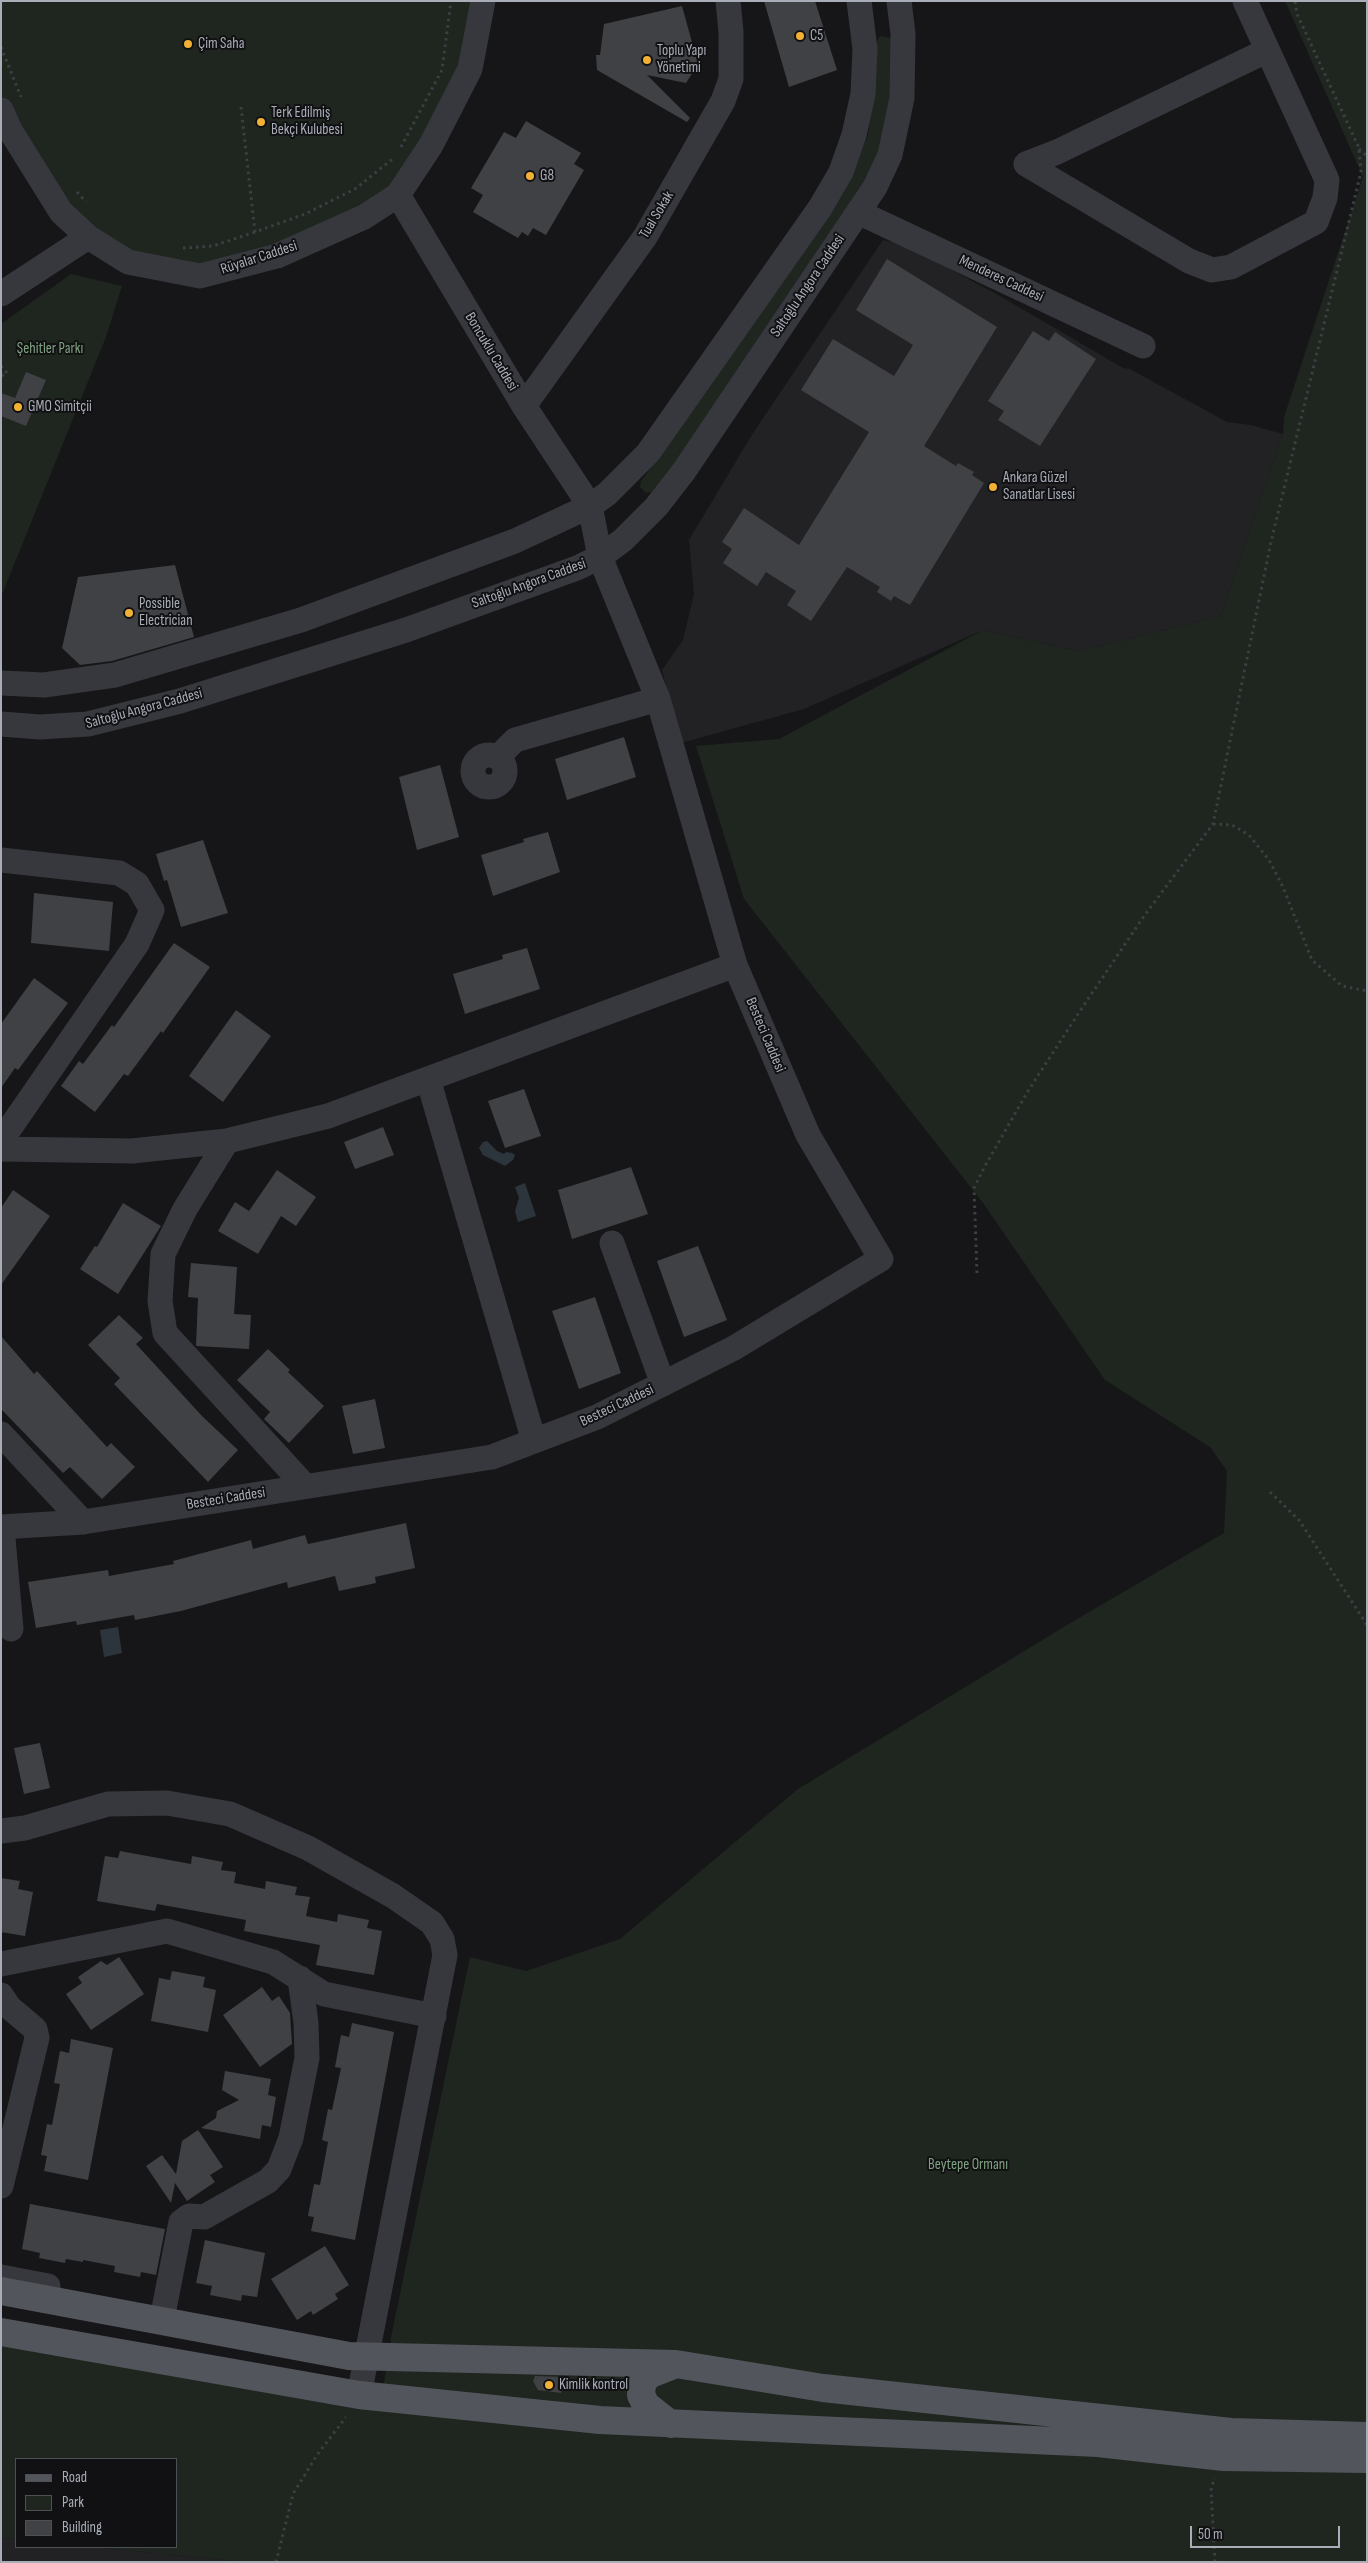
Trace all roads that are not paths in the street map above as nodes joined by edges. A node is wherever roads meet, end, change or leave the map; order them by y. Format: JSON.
{"nodes":[{"id":1,"x":483,"y":1,"type":"edge"},
{"id":2,"x":728,"y":1,"type":"edge"},
{"id":3,"x":1244,"y":1,"type":"edge"},
{"id":4,"x":903,"y":3,"type":"edge"},
{"id":5,"x":860,"y":6,"type":"edge"},
{"id":6,"x":1266,"y":52,"type":"junction"},
{"id":7,"x":11,"y":104,"type":"edge"},
{"id":8,"x":398,"y":195,"type":"junction"},
{"id":9,"x":858,"y":212,"type":"junction"},
{"id":10,"x":88,"y":237,"type":"junction"},
{"id":11,"x":1,"y":294,"type":"edge"},
{"id":12,"x":1143,"y":346,"type":"dead end"},
{"id":13,"x":524,"y":406,"type":"junction"},
{"id":14,"x":590,"y":506,"type":"junction"},
{"id":15,"x":600,"y":558,"type":"junction"},
{"id":16,"x":1,"y":682,"type":"edge"},
{"id":17,"x":658,"y":699,"type":"junction"},
{"id":18,"x":1,"y":724,"type":"edge"},
{"id":19,"x":498,"y":757,"type":"dead end"},
{"id":20,"x":1,"y":860,"type":"edge"},
{"id":21,"x":735,"y":965,"type":"junction"},
{"id":22,"x":428,"y":1079,"type":"junction"},
{"id":23,"x":1,"y":1141,"type":"edge"},
{"id":24,"x":226,"y":1141,"type":"junction"},
{"id":25,"x":1,"y":1148,"type":"edge"},
{"id":26,"x":612,"y":1243,"type":"dead end"},
{"id":27,"x":663,"y":1384,"type":"junction"},
{"id":28,"x":1,"y":1434,"type":"edge"},
{"id":29,"x":534,"y":1441,"type":"junction"},
{"id":30,"x":305,"y":1486,"type":"junction"},
{"id":31,"x":83,"y":1522,"type":"junction"},
{"id":32,"x":2,"y":1527,"type":"edge"},
{"id":33,"x":11,"y":1629,"type":"dead end"},
{"id":34,"x":1,"y":1832,"type":"edge"},
{"id":35,"x":1,"y":1964,"type":"edge"},
{"id":36,"x":300,"y":1978,"type":"junction"},
{"id":37,"x":1,"y":1995,"type":"edge"},
{"id":38,"x":434,"y":2016,"type":"junction"},
{"id":39,"x":1,"y":2186,"type":"edge"},
{"id":40,"x":1,"y":2277,"type":"edge"},
{"id":41,"x":1,"y":2291,"type":"edge"},
{"id":42,"x":164,"y":2309,"type":"junction"},
{"id":43,"x":1,"y":2332,"type":"edge"},
{"id":44,"x":359,"y":2356,"type":"junction"},
{"id":45,"x":676,"y":2364,"type":"junction"},
{"id":46,"x":359,"y":2395,"type":"junction"},
{"id":47,"x":670,"y":2424,"type":"junction"},
{"id":48,"x":1367,"y":2436,"type":"edge"},
{"id":49,"x":1367,"y":2460,"type":"edge"}],
"edges":[{"from":1,"to":8,"type":"street","name":"Rüyalar Caddesi"},
{"from":2,"to":13,"type":"street","name":"Tual Sokak"},
{"from":3,"to":6,"type":"street"},
{"from":4,"to":5,"type":"street"},
{"from":4,"to":9,"type":"street","name":"Saltoğlu Angora Caddesi"},
{"from":5,"to":14,"type":"street"},
{"from":6,"to":6,"type":"street"},
{"from":7,"to":10,"type":"street","name":"Rüyalar Caddesi"},
{"from":8,"to":10,"type":"street","name":"Rüyalar Caddesi"},
{"from":8,"to":13,"type":"street","name":"Boncuklu Caddesi"},
{"from":9,"to":12,"type":"street","name":"Menderes Caddesi"},
{"from":9,"to":15,"type":"street","name":"Saltoğlu Angora Caddesi"},
{"from":10,"to":11,"type":"street"},
{"from":13,"to":14,"type":"street","name":"Boncuklu Caddesi"},
{"from":14,"to":15,"type":"street"},
{"from":14,"to":16,"type":"street"},
{"from":15,"to":17,"type":"street"},
{"from":15,"to":18,"type":"street","name":"Saltoğlu Angora Caddesi"},
{"from":17,"to":19,"type":"street"},
{"from":17,"to":21,"type":"street"},
{"from":20,"to":23,"type":"street"},
{"from":21,"to":22,"type":"street"},
{"from":21,"to":27,"type":"street","name":"Besteci Caddesi"},
{"from":22,"to":24,"type":"street"},
{"from":22,"to":29,"type":"street"},
{"from":24,"to":25,"type":"street"},
{"from":24,"to":30,"type":"street"},
{"from":26,"to":27,"type":"street"},
{"from":27,"to":29,"type":"street","name":"Besteci Caddesi"},
{"from":28,"to":31,"type":"street"},
{"from":29,"to":30,"type":"street","name":"Besteci Caddesi"},
{"from":30,"to":31,"type":"street","name":"Besteci Caddesi"},
{"from":31,"to":32,"type":"street","name":"Besteci Caddesi"},
{"from":32,"to":33,"type":"street"},
{"from":34,"to":38,"type":"street"},
{"from":35,"to":36,"type":"street"},
{"from":36,"to":38,"type":"street"},
{"from":36,"to":42,"type":"street"},
{"from":37,"to":39,"type":"street"},
{"from":38,"to":44,"type":"street"},
{"from":40,"to":42,"type":"street"},
{"from":41,"to":44,"type":"main road"},
{"from":42,"to":44,"type":"street"},
{"from":43,"to":46,"type":"main road"},
{"from":44,"to":45,"type":"main road"},
{"from":44,"to":46,"type":"street"},
{"from":45,"to":47,"type":"main road"},
{"from":45,"to":48,"type":"main road"},
{"from":46,"to":47,"type":"main road"},
{"from":47,"to":49,"type":"main road"}]}
